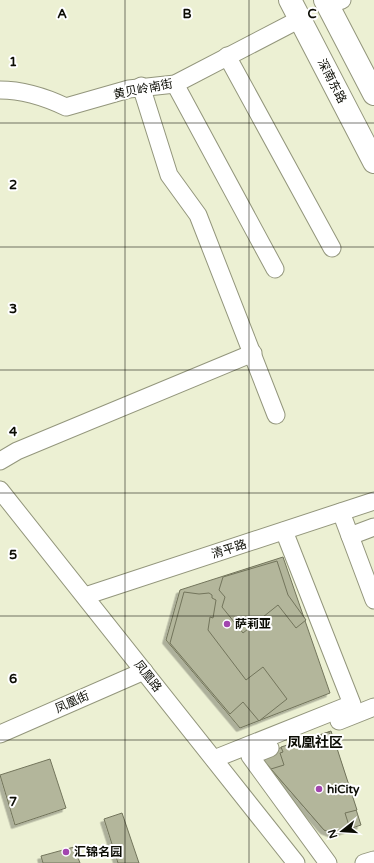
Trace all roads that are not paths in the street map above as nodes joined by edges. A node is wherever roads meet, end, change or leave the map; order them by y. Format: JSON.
{"nodes":[{"id":1,"x":333,"y":1,"type":"edge"},
{"id":2,"x":295,"y":9,"type":"edge"},
{"id":3,"x":227,"y":56,"type":"junction"},
{"id":4,"x":175,"y":84,"type":"junction"},
{"id":5,"x":141,"y":86,"type":"junction"},
{"id":6,"x":0,"y":90,"type":"edge"},
{"id":7,"x":374,"y":94,"type":"edge"},
{"id":8,"x":374,"y":162,"type":"edge"},
{"id":9,"x":332,"y":248,"type":"dead end"},
{"id":10,"x":275,"y":269,"type":"dead end"},
{"id":11,"x":253,"y":353,"type":"junction"},
{"id":12,"x":276,"y":415,"type":"dead end"},
{"id":13,"x":0,"y":461,"type":"edge"},
{"id":14,"x":0,"y":490,"type":"edge"},
{"id":15,"x":374,"y":501,"type":"edge"},
{"id":16,"x":341,"y":512,"type":"junction"},
{"id":17,"x":374,"y":527,"type":"edge"},
{"id":18,"x":284,"y":531,"type":"junction"},
{"id":19,"x":350,"y":536,"type":"junction"},
{"id":20,"x":85,"y":596,"type":"junction"},
{"id":21,"x":374,"y":600,"type":"edge"},
{"id":22,"x":144,"y":671,"type":"junction"},
{"id":23,"x":374,"y":707,"type":"edge"},
{"id":24,"x":0,"y":734,"type":"edge"},
{"id":25,"x":214,"y":760,"type":"junction"},
{"id":26,"x":374,"y":860,"type":"edge"},
{"id":27,"x":296,"y":863,"type":"edge"},
{"id":28,"x":328,"y":863,"type":"edge"},
{"id":29,"x":364,"y":863,"type":"edge"}],
"edges":[{"from":1,"to":7,"type":"main road"},
{"from":2,"to":3,"type":"street","name":"黄贝岭南街"},
{"from":2,"to":8,"type":"main road","name":"深南东路"},
{"from":3,"to":4,"type":"street","name":"黄贝岭南街"},
{"from":3,"to":9,"type":"street"},
{"from":4,"to":5,"type":"street","name":"黄贝岭南街"},
{"from":4,"to":10,"type":"street"},
{"from":5,"to":6,"type":"street","name":"黄贝岭南街"},
{"from":5,"to":11,"type":"street"},
{"from":11,"to":12,"type":"street"},
{"from":11,"to":13,"type":"street"},
{"from":14,"to":20,"type":"street","name":"凤凰路"},
{"from":15,"to":16,"type":"street","name":"清平路"},
{"from":16,"to":18,"type":"street","name":"清平路"},
{"from":16,"to":19,"type":"street"},
{"from":17,"to":19,"type":"street"},
{"from":18,"to":20,"type":"street","name":"清平路"},
{"from":18,"to":25,"type":"street"},
{"from":19,"to":21,"type":"street"},
{"from":20,"to":22,"type":"street","name":"凤凰路"},
{"from":22,"to":24,"type":"street","name":"凤凰街"},
{"from":22,"to":25,"type":"street","name":"凤凰路"},
{"from":23,"to":28,"type":"street"},
{"from":25,"to":27,"type":"street","name":"凤凰路"},
{"from":26,"to":29,"type":"street"}]}
